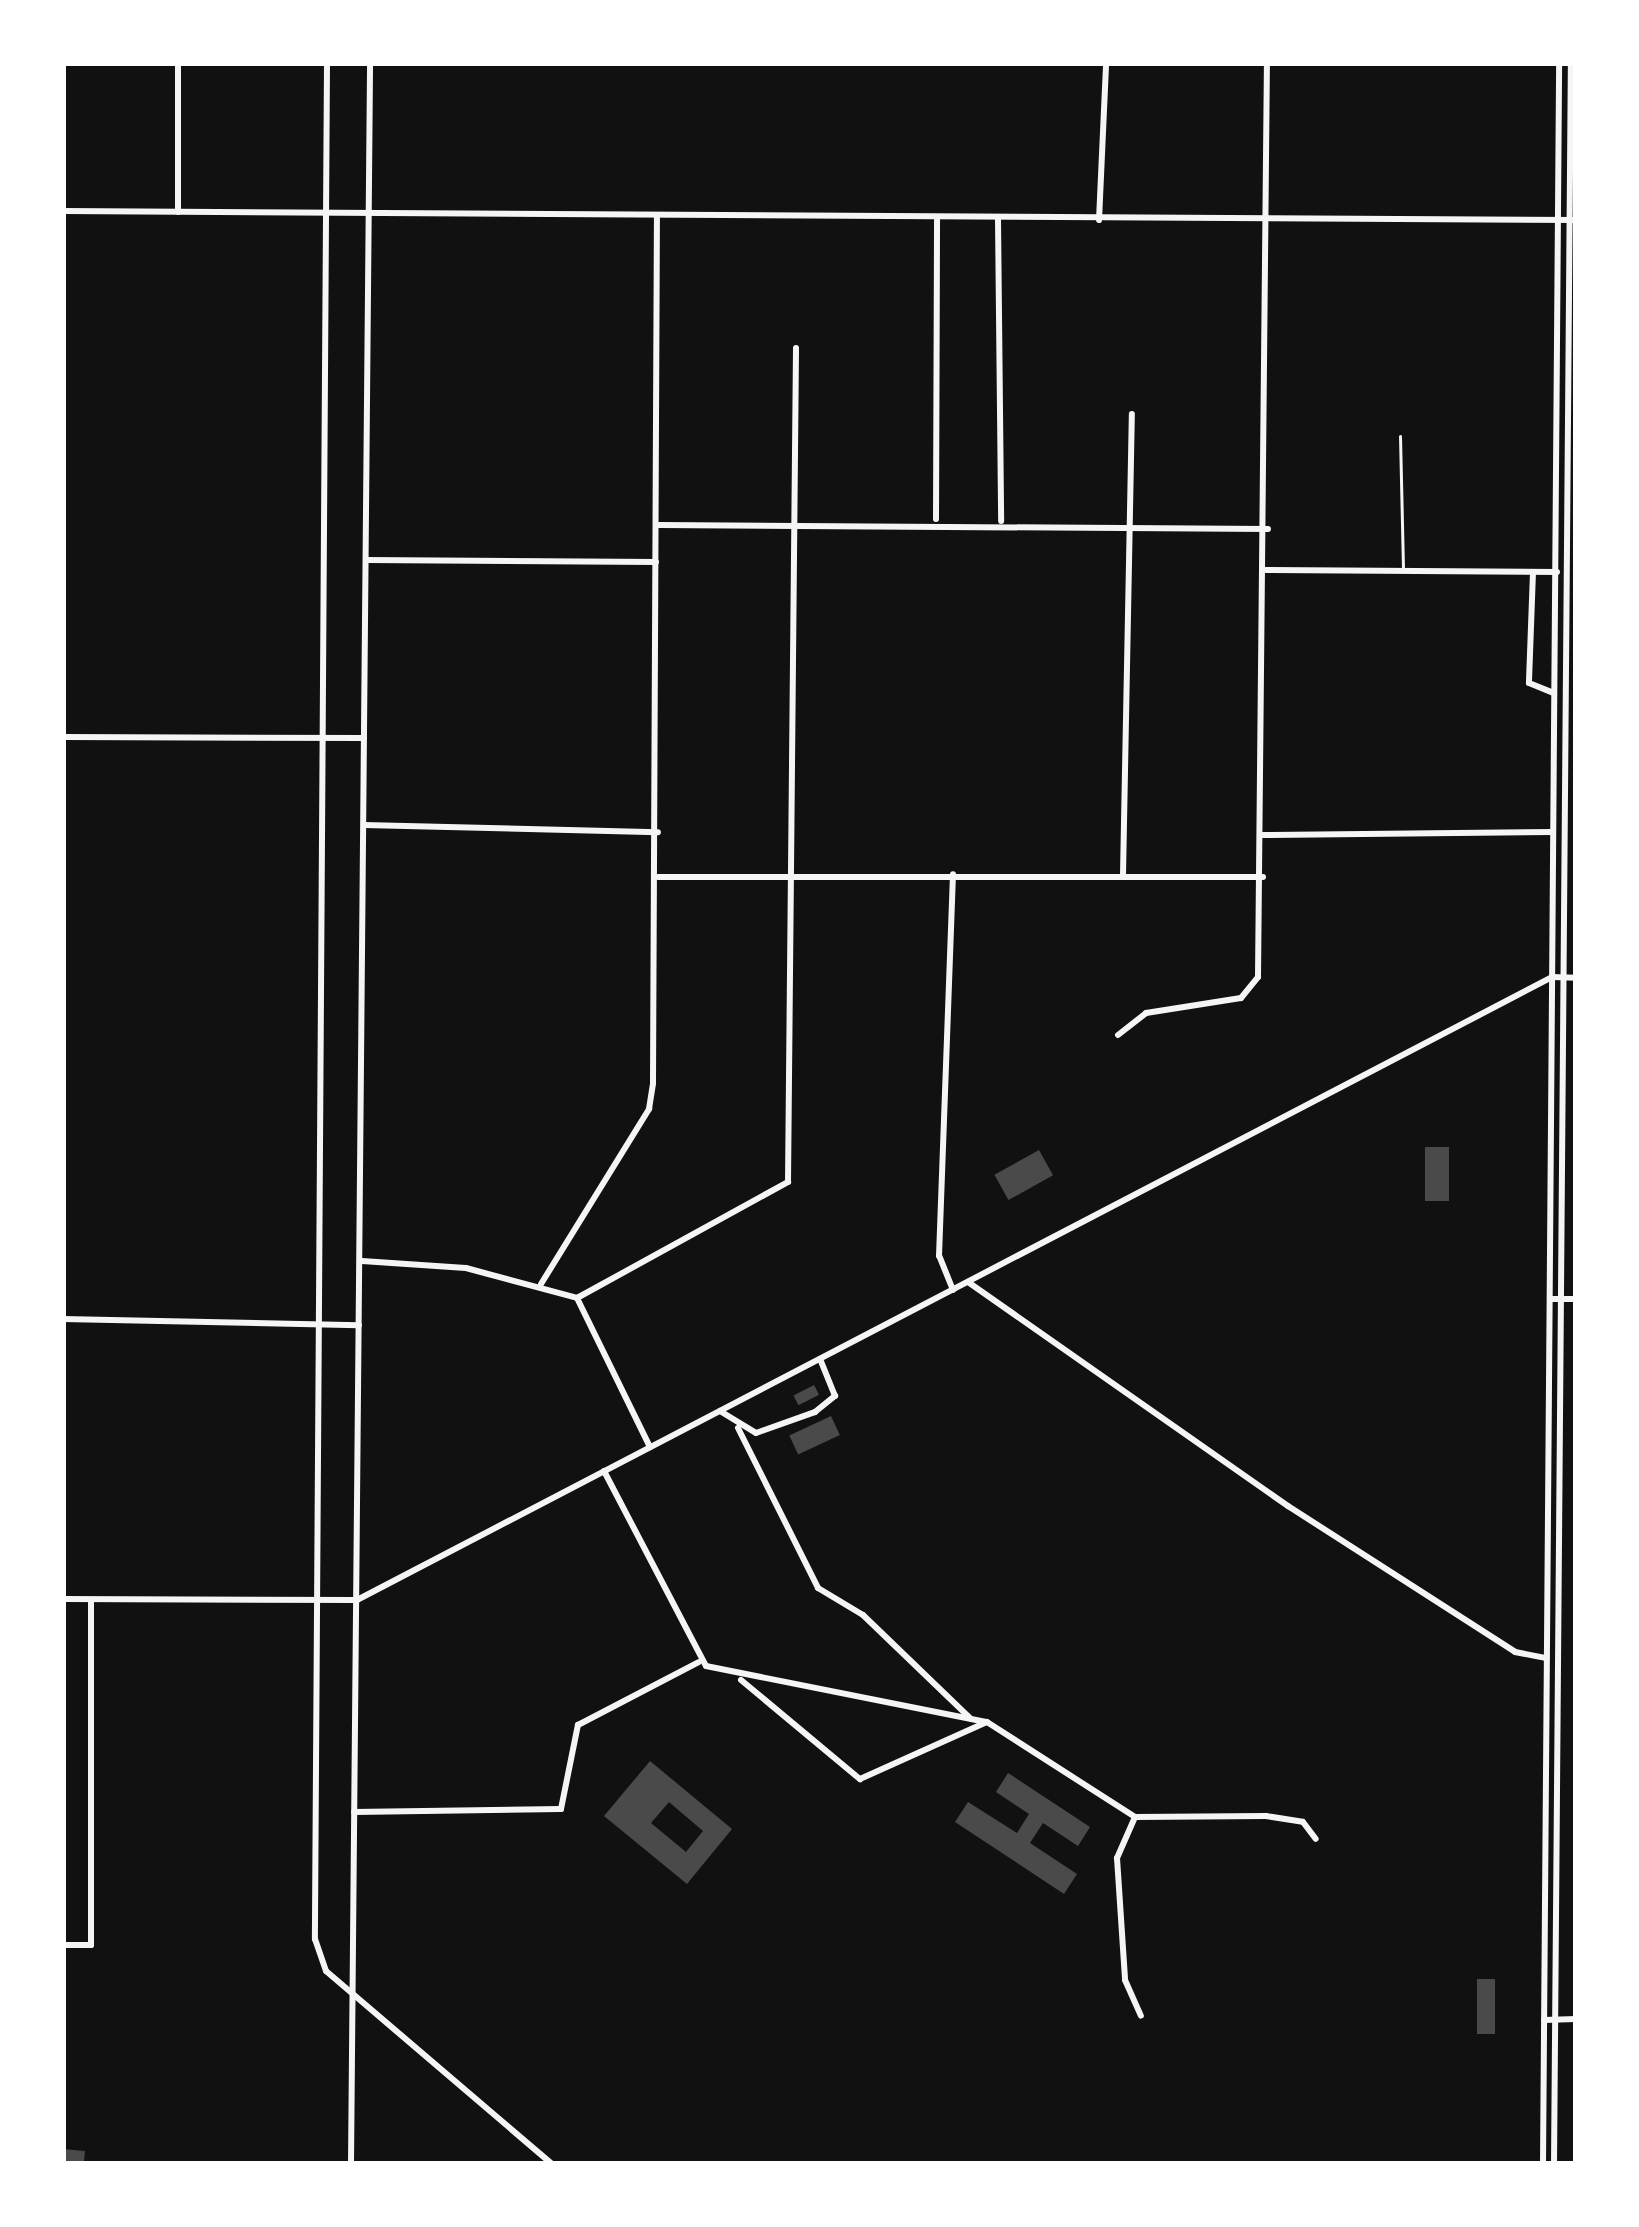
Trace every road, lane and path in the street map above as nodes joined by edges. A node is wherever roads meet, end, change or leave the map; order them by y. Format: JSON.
{"nodes":[{"id":1,"x":178,"y":63,"type":"edge"},
{"id":2,"x":327,"y":63,"type":"edge"},
{"id":3,"x":370,"y":63,"type":"edge"},
{"id":4,"x":1106,"y":63,"type":"edge"},
{"id":5,"x":1267,"y":63,"type":"edge"},
{"id":6,"x":1559,"y":63,"type":"edge"},
{"id":7,"x":1571,"y":63,"type":"edge"},
{"id":8,"x":63,"y":211,"type":"edge"},
{"id":9,"x":178,"y":212,"type":"junction"},
{"id":10,"x":369,"y":213,"type":"junction"},
{"id":11,"x":326,"y":214,"type":"junction"},
{"id":12,"x":657,"y":216,"type":"junction"},
{"id":13,"x":937,"y":218,"type":"junction"},
{"id":14,"x":998,"y":219,"type":"junction"},
{"id":15,"x":1099,"y":220,"type":"junction"},
{"id":16,"x":1558,"y":220,"type":"junction"},
{"id":17,"x":1573,"y":220,"type":"edge"},
{"id":18,"x":1270,"y":221,"type":"junction"},
{"id":19,"x":796,"y":347,"type":"dead end"},
{"id":20,"x":1132,"y":414,"type":"dead end"},
{"id":21,"x":1400,"y":436,"type":"dead end"},
{"id":22,"x":936,"y":520,"type":"junction"},
{"id":23,"x":1001,"y":520,"type":"junction"},
{"id":24,"x":800,"y":524,"type":"junction"},
{"id":25,"x":658,"y":525,"type":"junction"},
{"id":26,"x":1131,"y":525,"type":"junction"},
{"id":27,"x":1268,"y":529,"type":"junction"},
{"id":28,"x":366,"y":560,"type":"junction"},
{"id":29,"x":658,"y":562,"type":"junction"},
{"id":30,"x":1403,"y":568,"type":"junction"},
{"id":31,"x":1266,"y":570,"type":"junction"},
{"id":32,"x":1560,"y":571,"type":"junction"},
{"id":33,"x":1533,"y":572,"type":"junction"},
{"id":34,"x":1554,"y":693,"type":"junction"},
{"id":35,"x":63,"y":737,"type":"edge"},
{"id":36,"x":324,"y":737,"type":"junction"},
{"id":37,"x":364,"y":738,"type":"junction"},
{"id":38,"x":1564,"y":743,"type":"junction"},
{"id":39,"x":1576,"y":744,"type":"edge"},
{"id":40,"x":364,"y":825,"type":"junction"},
{"id":41,"x":658,"y":832,"type":"junction"},
{"id":42,"x":1553,"y":832,"type":"junction"},
{"id":43,"x":1263,"y":835,"type":"junction"},
{"id":44,"x":953,"y":874,"type":"junction"},
{"id":45,"x":799,"y":875,"type":"junction"},
{"id":46,"x":1123,"y":875,"type":"junction"},
{"id":47,"x":658,"y":877,"type":"junction"},
{"id":48,"x":1263,"y":877,"type":"junction"},
{"id":49,"x":1552,"y":977,"type":"junction"},
{"id":50,"x":1572,"y":978,"type":"edge"},
{"id":51,"x":1118,"y":1035,"type":"dead end"},
{"id":52,"x":362,"y":1261,"type":"junction"},
{"id":53,"x":968,"y":1282,"type":"junction"},
{"id":54,"x":541,"y":1284,"type":"junction"},
{"id":55,"x":953,"y":1290,"type":"junction"},
{"id":56,"x":578,"y":1298,"type":"junction"},
{"id":57,"x":1550,"y":1299,"type":"junction"},
{"id":58,"x":1564,"y":1299,"type":"junction"},
{"id":59,"x":1576,"y":1299,"type":"edge"},
{"id":60,"x":63,"y":1319,"type":"edge"},
{"id":61,"x":321,"y":1324,"type":"junction"},
{"id":62,"x":361,"y":1325,"type":"junction"},
{"id":63,"x":820,"y":1359,"type":"junction"},
{"id":64,"x":720,"y":1411,"type":"junction"},
{"id":65,"x":738,"y":1429,"type":"junction"},
{"id":66,"x":650,"y":1447,"type":"junction"},
{"id":67,"x":604,"y":1471,"type":"junction"},
{"id":68,"x":63,"y":1599,"type":"edge"},
{"id":69,"x":91,"y":1600,"type":"junction"},
{"id":70,"x":357,"y":1600,"type":"junction"},
{"id":71,"x":320,"y":1603,"type":"junction"},
{"id":72,"x":1547,"y":1658,"type":"junction"},
{"id":73,"x":1558,"y":1658,"type":"junction"},
{"id":74,"x":699,"y":1662,"type":"junction"},
{"id":75,"x":738,"y":1678,"type":"junction"},
{"id":76,"x":970,"y":1718,"type":"junction"},
{"id":77,"x":987,"y":1722,"type":"junction"},
{"id":78,"x":353,"y":1812,"type":"junction"},
{"id":79,"x":1135,"y":1817,"type":"junction"},
{"id":80,"x":1316,"y":1839,"type":"dead end"},
{"id":81,"x":63,"y":1945,"type":"edge"},
{"id":82,"x":357,"y":1997,"type":"junction"},
{"id":83,"x":1141,"y":2017,"type":"dead end"},
{"id":84,"x":1544,"y":2020,"type":"junction"},
{"id":85,"x":1554,"y":2020,"type":"junction"},
{"id":86,"x":1576,"y":2020,"type":"edge"},
{"id":87,"x":351,"y":2164,"type":"edge"},
{"id":88,"x":552,"y":2164,"type":"edge"},
{"id":89,"x":1543,"y":2164,"type":"edge"},
{"id":90,"x":1554,"y":2164,"type":"edge"}],
"edges":[{"from":1,"to":9,"type":"street"},
{"from":2,"to":11,"type":"street"},
{"from":3,"to":10,"type":"street"},
{"from":4,"to":15,"type":"street"},
{"from":5,"to":18,"type":"street"},
{"from":6,"to":16,"type":"street"},
{"from":7,"to":17,"type":"street"},
{"from":8,"to":9,"type":"street"},
{"from":9,"to":11,"type":"street"},
{"from":10,"to":11,"type":"street"},
{"from":10,"to":12,"type":"street"},
{"from":10,"to":28,"type":"street"},
{"from":11,"to":36,"type":"street"},
{"from":12,"to":13,"type":"street"},
{"from":12,"to":25,"type":"street"},
{"from":13,"to":14,"type":"street"},
{"from":13,"to":22,"type":"street"},
{"from":14,"to":15,"type":"street"},
{"from":14,"to":23,"type":"street"},
{"from":15,"to":18,"type":"street"},
{"from":16,"to":17,"type":"street"},
{"from":16,"to":18,"type":"street"},
{"from":16,"to":32,"type":"street"},
{"from":17,"to":32,"type":"street"},
{"from":18,"to":27,"type":"street"},
{"from":19,"to":24,"type":"street"},
{"from":20,"to":26,"type":"street"},
{"from":21,"to":30,"type":"lane"},
{"from":22,"to":23,"type":"street"},
{"from":22,"to":24,"type":"street"},
{"from":23,"to":26,"type":"street"},
{"from":24,"to":25,"type":"street"},
{"from":24,"to":45,"type":"street"},
{"from":25,"to":29,"type":"street"},
{"from":26,"to":27,"type":"street"},
{"from":26,"to":46,"type":"street"},
{"from":27,"to":31,"type":"street"},
{"from":28,"to":29,"type":"street"},
{"from":28,"to":37,"type":"street"},
{"from":29,"to":41,"type":"street"},
{"from":30,"to":31,"type":"street"},
{"from":30,"to":33,"type":"street"},
{"from":31,"to":43,"type":"street"},
{"from":32,"to":33,"type":"street"},
{"from":32,"to":34,"type":"street"},
{"from":32,"to":38,"type":"street"},
{"from":33,"to":34,"type":"street"},
{"from":34,"to":42,"type":"street"},
{"from":35,"to":36,"type":"street"},
{"from":36,"to":37,"type":"street"},
{"from":36,"to":61,"type":"street"},
{"from":37,"to":40,"type":"street"},
{"from":38,"to":39,"type":"street"},
{"from":38,"to":50,"type":"street"},
{"from":40,"to":41,"type":"street"},
{"from":40,"to":52,"type":"street"},
{"from":41,"to":47,"type":"street"},
{"from":42,"to":43,"type":"street"},
{"from":42,"to":49,"type":"street"},
{"from":43,"to":48,"type":"street"},
{"from":44,"to":45,"type":"street"},
{"from":44,"to":46,"type":"street"},
{"from":44,"to":55,"type":"street"},
{"from":45,"to":47,"type":"street"},
{"from":45,"to":56,"type":"street"},
{"from":46,"to":48,"type":"street"},
{"from":47,"to":54,"type":"street"},
{"from":48,"to":51,"type":"street"},
{"from":49,"to":50,"type":"street"},
{"from":49,"to":53,"type":"street"},
{"from":49,"to":57,"type":"street"},
{"from":50,"to":58,"type":"street"},
{"from":52,"to":54,"type":"street"},
{"from":52,"to":62,"type":"street"},
{"from":53,"to":55,"type":"street"},
{"from":53,"to":72,"type":"street"},
{"from":54,"to":56,"type":"street"},
{"from":55,"to":63,"type":"street"},
{"from":56,"to":66,"type":"street"},
{"from":57,"to":58,"type":"street"},
{"from":57,"to":72,"type":"street"},
{"from":58,"to":59,"type":"street"},
{"from":58,"to":73,"type":"street"},
{"from":60,"to":61,"type":"street"},
{"from":61,"to":62,"type":"street"},
{"from":61,"to":71,"type":"street"},
{"from":62,"to":70,"type":"street"},
{"from":63,"to":64,"type":"street"},
{"from":63,"to":65,"type":"street"},
{"from":64,"to":65,"type":"street"},
{"from":64,"to":66,"type":"street"},
{"from":65,"to":76,"type":"street"},
{"from":66,"to":67,"type":"street"},
{"from":67,"to":70,"type":"street"},
{"from":67,"to":74,"type":"street"},
{"from":68,"to":69,"type":"street"},
{"from":69,"to":71,"type":"street"},
{"from":69,"to":81,"type":"street"},
{"from":70,"to":71,"type":"street"},
{"from":70,"to":78,"type":"street"},
{"from":71,"to":82,"type":"street"},
{"from":72,"to":73,"type":"street"},
{"from":72,"to":84,"type":"street"},
{"from":73,"to":85,"type":"street"},
{"from":74,"to":75,"type":"street"},
{"from":74,"to":78,"type":"street"},
{"from":75,"to":76,"type":"street"},
{"from":75,"to":77,"type":"street"},
{"from":76,"to":77,"type":"street"},
{"from":77,"to":79,"type":"street"},
{"from":78,"to":82,"type":"street"},
{"from":79,"to":80,"type":"street"},
{"from":79,"to":83,"type":"street"},
{"from":82,"to":87,"type":"street"},
{"from":82,"to":88,"type":"street"},
{"from":84,"to":85,"type":"street"},
{"from":84,"to":89,"type":"street"},
{"from":85,"to":86,"type":"street"},
{"from":85,"to":90,"type":"street"}]}
